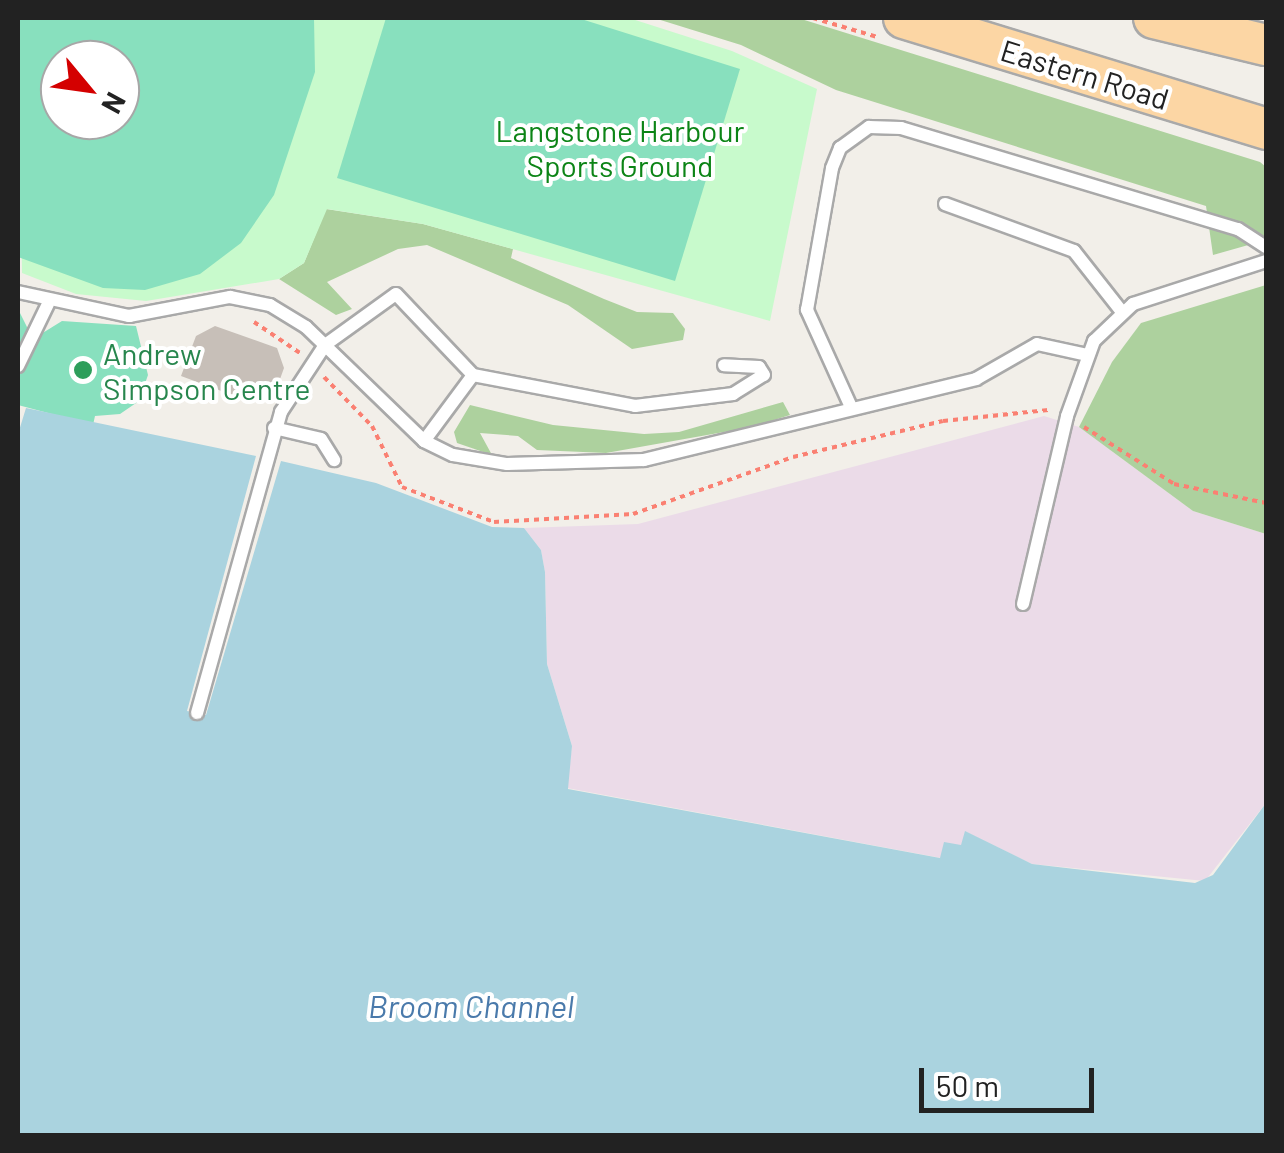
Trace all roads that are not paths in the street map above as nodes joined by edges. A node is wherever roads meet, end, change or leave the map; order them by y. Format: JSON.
{"nodes":[{"id":1,"x":904,"y":18,"type":"edge"},
{"id":2,"x":1154,"y":18,"type":"edge"},
{"id":3,"x":1266,"y":44,"type":"edge"},
{"id":4,"x":1266,"y":129,"type":"edge"},
{"id":5,"x":945,"y":204,"type":"dead end"},
{"id":6,"x":1266,"y":247,"type":"edge"},
{"id":7,"x":1266,"y":261,"type":"edge"},
{"id":8,"x":18,"y":292,"type":"edge"},
{"id":9,"x":48,"y":304,"type":"junction"},
{"id":10,"x":1122,"y":312,"type":"junction"},
{"id":11,"x":325,"y":345,"type":"junction"},
{"id":12,"x":1087,"y":355,"type":"junction"},
{"id":13,"x":724,"y":365,"type":"dead end"},
{"id":14,"x":18,"y":366,"type":"edge"},
{"id":15,"x":474,"y":375,"type":"junction"},
{"id":16,"x":851,"y":407,"type":"junction"},
{"id":17,"x":274,"y":428,"type":"junction"},
{"id":18,"x":424,"y":441,"type":"junction"},
{"id":19,"x":334,"y":460,"type":"dead end"},
{"id":20,"x":1023,"y":604,"type":"dead end"},
{"id":21,"x":196,"y":713,"type":"dead end"}],
"edges":[{"from":1,"to":4,"type":"main road","name":"Eastern Road"},
{"from":2,"to":3,"type":"main road"},
{"from":5,"to":10,"type":"lane"},
{"from":6,"to":16,"type":"lane"},
{"from":7,"to":10,"type":"lane"},
{"from":8,"to":9,"type":"lane"},
{"from":9,"to":11,"type":"lane"},
{"from":9,"to":14,"type":"lane"},
{"from":10,"to":12,"type":"lane"},
{"from":11,"to":15,"type":"lane"},
{"from":11,"to":17,"type":"lane"},
{"from":11,"to":18,"type":"lane"},
{"from":12,"to":16,"type":"lane"},
{"from":12,"to":20,"type":"lane"},
{"from":13,"to":15,"type":"lane"},
{"from":15,"to":18,"type":"lane"},
{"from":16,"to":18,"type":"lane"},
{"from":17,"to":19,"type":"lane"},
{"from":17,"to":21,"type":"lane"}]}
